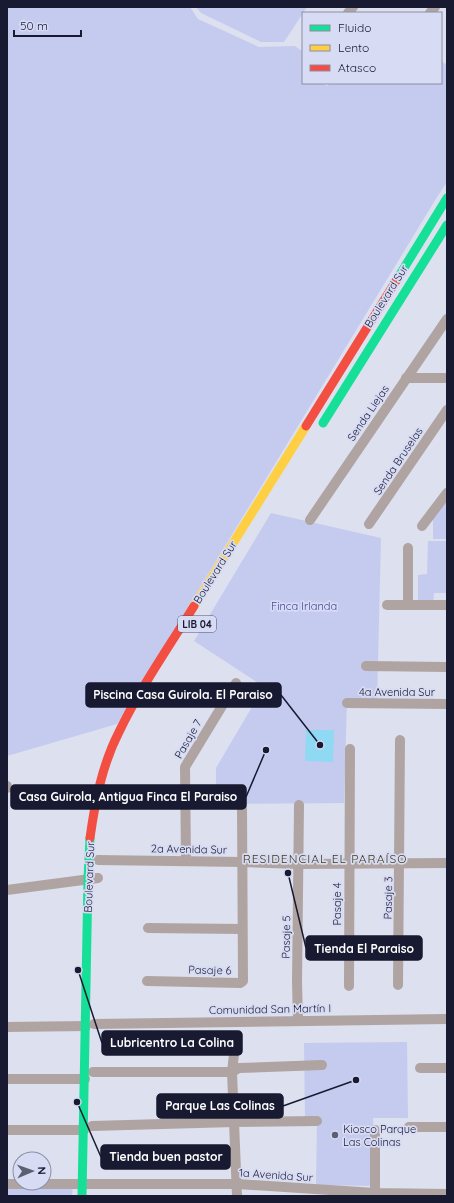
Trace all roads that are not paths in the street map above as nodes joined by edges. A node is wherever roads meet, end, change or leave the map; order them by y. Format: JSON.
{"nodes":[{"id":1,"x":447,"y":198,"type":"edge"},
{"id":2,"x":447,"y":225,"type":"edge"},
{"id":3,"x":447,"y":319,"type":"edge"},
{"id":4,"x":406,"y":378,"type":"junction"},
{"id":5,"x":447,"y":378,"type":"edge"},
{"id":6,"x":447,"y":410,"type":"edge"},
{"id":7,"x":317,"y":432,"type":"dead end"},
{"id":8,"x":447,"y":493,"type":"edge"},
{"id":9,"x":310,"y":520,"type":"dead end"},
{"id":10,"x":369,"y":524,"type":"dead end"},
{"id":11,"x":422,"y":526,"type":"dead end"},
{"id":12,"x":408,"y":548,"type":"dead end"},
{"id":13,"x":387,"y":605,"type":"dead end"},
{"id":14,"x":408,"y":605,"type":"junction"},
{"id":15,"x":447,"y":605,"type":"edge"},
{"id":16,"x":366,"y":666,"type":"dead end"},
{"id":17,"x":447,"y":667,"type":"edge"},
{"id":18,"x":236,"y":683,"type":"dead end"},
{"id":19,"x":347,"y":703,"type":"dead end"},
{"id":20,"x":447,"y":704,"type":"edge"},
{"id":21,"x":400,"y":740,"type":"dead end"},
{"id":22,"x":350,"y":749,"type":"dead end"},
{"id":23,"x":299,"y":805,"type":"dead end"},
{"id":24,"x":242,"y":808,"type":"dead end"},
{"id":25,"x":99,"y":856,"type":"joint"},
{"id":26,"x":186,"y":861,"type":"junction"},
{"id":27,"x":243,"y":862,"type":"junction"},
{"id":28,"x":447,"y":863,"type":"edge"},
{"id":29,"x":299,"y":864,"type":"junction"},
{"id":30,"x":349,"y":864,"type":"junction"},
{"id":31,"x":400,"y":864,"type":"junction"},
{"id":32,"x":88,"y":879,"type":"junction"},
{"id":33,"x":98,"y":882,"type":"joint"},
{"id":34,"x":7,"y":890,"type":"edge"},
{"id":35,"x":148,"y":928,"type":"dead end"},
{"id":36,"x":242,"y":929,"type":"junction"},
{"id":37,"x":95,"y":970,"type":"dead end"},
{"id":38,"x":148,"y":981,"type":"dead end"},
{"id":39,"x":398,"y":985,"type":"dead end"},
{"id":40,"x":349,"y":986,"type":"dead end"},
{"id":41,"x":447,"y":1019,"type":"edge"},
{"id":42,"x":298,"y":1021,"type":"junction"},
{"id":43,"x":90,"y":1025,"type":"junction"},
{"id":44,"x":7,"y":1027,"type":"edge"},
{"id":45,"x":235,"y":1046,"type":"dead end"},
{"id":46,"x":322,"y":1065,"type":"dead end"},
{"id":47,"x":420,"y":1068,"type":"dead end"},
{"id":48,"x":447,"y":1068,"type":"edge"},
{"id":49,"x":232,"y":1072,"type":"junction"},
{"id":50,"x":89,"y":1075,"type":"junction"},
{"id":51,"x":7,"y":1079,"type":"edge"},
{"id":52,"x":317,"y":1121,"type":"dead end"},
{"id":53,"x":234,"y":1122,"type":"junction"},
{"id":54,"x":409,"y":1127,"type":"dead end"},
{"id":55,"x":447,"y":1127,"type":"edge"},
{"id":56,"x":88,"y":1128,"type":"junction"},
{"id":57,"x":7,"y":1130,"type":"edge"},
{"id":58,"x":375,"y":1130,"type":"dead end"},
{"id":59,"x":7,"y":1184,"type":"edge"},
{"id":60,"x":87,"y":1184,"type":"junction"},
{"id":61,"x":237,"y":1184,"type":"junction"},
{"id":62,"x":378,"y":1194,"type":"edge"},
{"id":63,"x":447,"y":1194,"type":"edge"},
{"id":64,"x":427,"y":1195,"type":"edge"},
{"id":65,"x":82,"y":1196,"type":"edge"},
{"id":66,"x":91,"y":1196,"type":"edge"},
{"id":67,"x":237,"y":1196,"type":"edge"}],
"edges":[{"from":1,"to":32,"type":"highway","name":"Boulevard Sur","number":"LIB 04"},
{"from":2,"to":7,"type":"highway","name":"Boulevard Sur"},
{"from":3,"to":4,"type":"street","name":"Senda Liejas"},
{"from":4,"to":5,"type":"street"},
{"from":4,"to":9,"type":"street","name":"Senda Liejas"},
{"from":6,"to":10,"type":"street","name":"Senda Bruselas"},
{"from":8,"to":11,"type":"street"},
{"from":12,"to":14,"type":"street"},
{"from":13,"to":14,"type":"street"},
{"from":14,"to":15,"type":"street"},
{"from":16,"to":17,"type":"street"},
{"from":18,"to":26,"type":"street","name":"Pasaje 7"},
{"from":19,"to":20,"type":"street","name":"4a Avenida Sur"},
{"from":21,"to":31,"type":"street","name":"Pasaje 3"},
{"from":22,"to":30,"type":"street","name":"Pasaje 4"},
{"from":23,"to":29,"type":"street","name":"Pasaje 5"},
{"from":24,"to":27,"type":"street","name":"Pasaje 6"},
{"from":25,"to":26,"type":"street","name":"2a Avenida Sur"},
{"from":25,"to":33,"type":"highway","name":"Boulevard Sur"},
{"from":26,"to":27,"type":"street","name":"2a Avenida Sur"},
{"from":27,"to":29,"type":"street","name":"2a Avenida Sur"},
{"from":27,"to":36,"type":"street","name":"Pasaje 6"},
{"from":28,"to":31,"type":"street","name":"2a Avenida Sur"},
{"from":29,"to":30,"type":"street","name":"2a Avenida Sur"},
{"from":29,"to":42,"type":"street","name":"Pasaje 5"},
{"from":30,"to":31,"type":"street","name":"2a Avenida Sur"},
{"from":30,"to":40,"type":"street","name":"Pasaje 4"},
{"from":31,"to":39,"type":"street","name":"Pasaje 3"},
{"from":32,"to":33,"type":"street"},
{"from":32,"to":34,"type":"street"},
{"from":32,"to":43,"type":"highway","name":"Boulevard Sur","number":"LIB 04"},
{"from":35,"to":36,"type":"street"},
{"from":36,"to":38,"type":"street","name":"Pasaje 6"},
{"from":37,"to":43,"type":"highway","name":"Boulevard Sur","number":"LIB 04"},
{"from":41,"to":42,"type":"street","name":"Comunidad San Martín I"},
{"from":42,"to":43,"type":"street","name":"Comunidad San Martín I"},
{"from":43,"to":44,"type":"street","name":"Comunidad San Martín I"},
{"from":43,"to":50,"type":"highway","name":"Boulevard Sur","number":"LIB 04"},
{"from":45,"to":49,"type":"street"},
{"from":46,"to":49,"type":"street"},
{"from":47,"to":48,"type":"street"},
{"from":49,"to":50,"type":"street"},
{"from":49,"to":53,"type":"street"},
{"from":50,"to":51,"type":"street"},
{"from":50,"to":56,"type":"highway","name":"Boulevard Sur","number":"LIB 04"},
{"from":52,"to":53,"type":"street"},
{"from":53,"to":56,"type":"street"},
{"from":53,"to":61,"type":"street"},
{"from":54,"to":55,"type":"street"},
{"from":56,"to":57,"type":"street"},
{"from":56,"to":60,"type":"highway","name":"Boulevard Sur","number":"LIB 04"},
{"from":58,"to":62,"type":"street"},
{"from":59,"to":60,"type":"street","name":"1a Avenida Sur"},
{"from":60,"to":61,"type":"street","name":"1a Avenida Sur"},
{"from":60,"to":65,"type":"highway","name":"Boulevard Sur","number":"LIB 04"},
{"from":60,"to":66,"type":"highway","name":"Boulevard Sur","number":"LIB 04"},
{"from":61,"to":62,"type":"street","name":"1a Avenida Sur"},
{"from":61,"to":67,"type":"street"},
{"from":62,"to":64,"type":"street","name":"1a Avenida Sur"},
{"from":63,"to":64,"type":"street","name":"1a Avenida Sur"}]}
